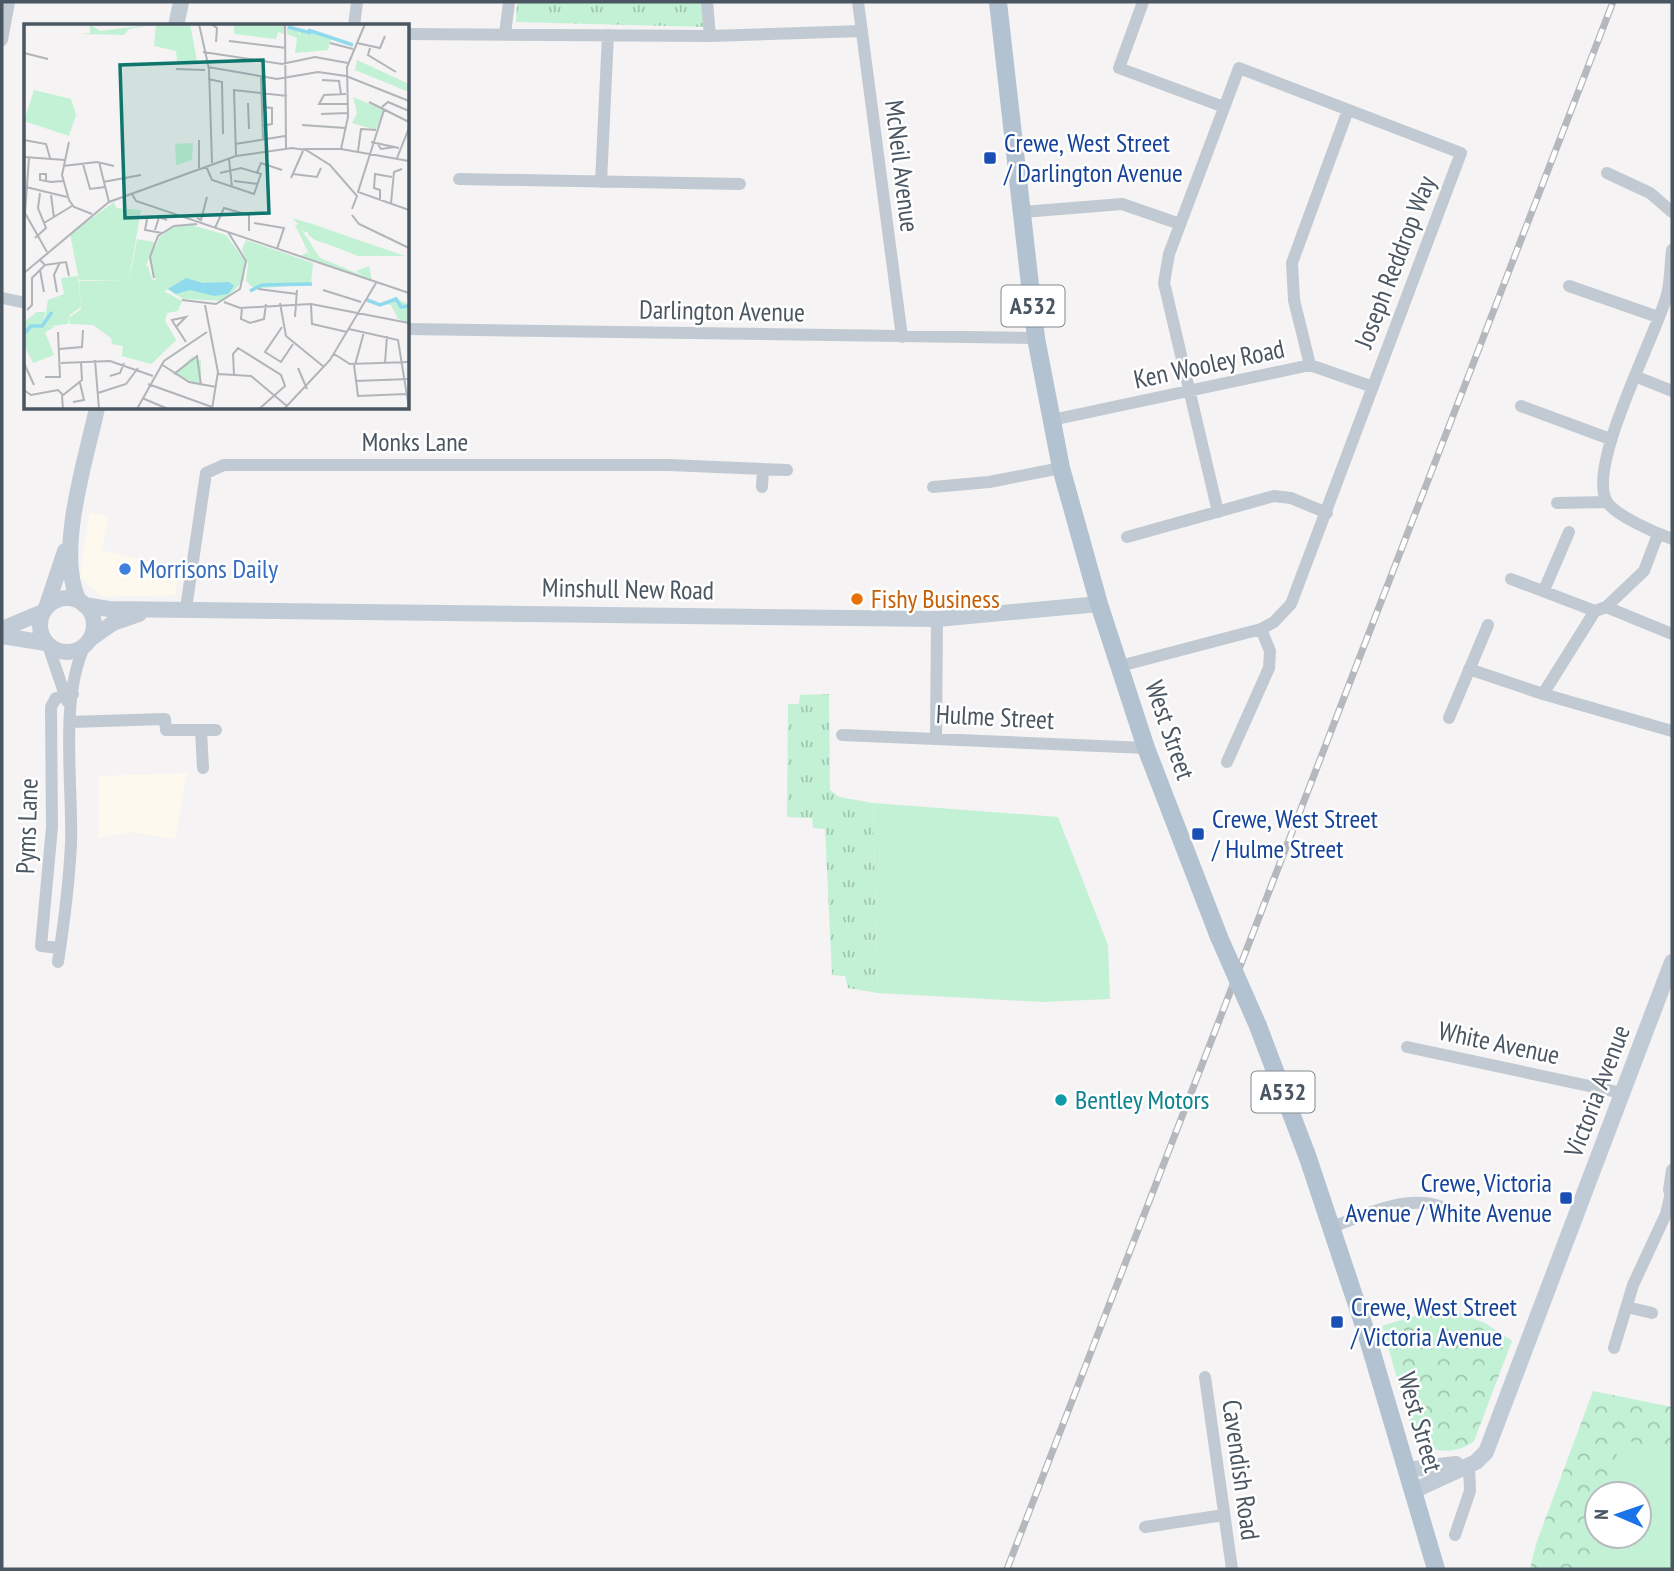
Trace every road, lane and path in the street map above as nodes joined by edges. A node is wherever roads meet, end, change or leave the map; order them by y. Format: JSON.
{"nodes":[{"id":1,"x":9,"y":2,"type":"edge"},
{"id":2,"x":181,"y":2,"type":"edge"},
{"id":3,"x":358,"y":2,"type":"edge"},
{"id":4,"x":509,"y":2,"type":"edge"},
{"id":5,"x":707,"y":2,"type":"edge"},
{"id":6,"x":858,"y":2,"type":"edge"},
{"id":7,"x":998,"y":2,"type":"edge"},
{"id":8,"x":1143,"y":2,"type":"edge"},
{"id":9,"x":176,"y":24,"type":"edge"},
{"id":10,"x":354,"y":24,"type":"edge"},
{"id":11,"x":862,"y":31,"type":"junction"},
{"id":12,"x":505,"y":33,"type":"junction"},
{"id":13,"x":410,"y":34,"type":"edge"},
{"id":14,"x":608,"y":34,"type":"junction"},
{"id":15,"x":710,"y":36,"type":"junction"},
{"id":16,"x":2,"y":40,"type":"edge"},
{"id":17,"x":1224,"y":107,"type":"junction"},
{"id":18,"x":1348,"y":110,"type":"junction"},
{"id":19,"x":1606,"y":173,"type":"dead end"},
{"id":20,"x":459,"y":179,"type":"dead end"},
{"id":21,"x":601,"y":183,"type":"junction"},
{"id":22,"x":740,"y":184,"type":"dead end"},
{"id":23,"x":1023,"y":212,"type":"junction"},
{"id":24,"x":1672,"y":212,"type":"edge"},
{"id":25,"x":1180,"y":224,"type":"junction"},
{"id":26,"x":1672,"y":250,"type":"edge"},
{"id":27,"x":1569,"y":286,"type":"dead end"},
{"id":28,"x":2,"y":298,"type":"edge"},
{"id":29,"x":24,"y":303,"type":"edge"},
{"id":30,"x":1658,"y":317,"type":"junction"},
{"id":31,"x":410,"y":329,"type":"edge"},
{"id":32,"x":902,"y":337,"type":"junction"},
{"id":33,"x":1036,"y":338,"type":"junction"},
{"id":34,"x":1310,"y":365,"type":"junction"},
{"id":35,"x":1637,"y":377,"type":"junction"},
{"id":36,"x":1373,"y":387,"type":"junction"},
{"id":37,"x":1191,"y":391,"type":"junction"},
{"id":38,"x":1672,"y":391,"type":"edge"},
{"id":39,"x":1521,"y":406,"type":"dead end"},
{"id":40,"x":97,"y":410,"type":"edge"},
{"id":41,"x":1052,"y":420,"type":"junction"},
{"id":42,"x":1610,"y":439,"type":"junction"},
{"id":43,"x":1061,"y":468,"type":"junction"},
{"id":44,"x":763,"y":469,"type":"junction"},
{"id":45,"x":787,"y":470,"type":"dead end"},
{"id":46,"x":762,"y":486,"type":"dead end"},
{"id":47,"x":933,"y":486,"type":"dead end"},
{"id":48,"x":1607,"y":502,"type":"junction"},
{"id":49,"x":1557,"y":503,"type":"dead end"},
{"id":50,"x":1218,"y":512,"type":"junction"},
{"id":51,"x":1327,"y":513,"type":"junction"},
{"id":52,"x":1569,"y":532,"type":"dead end"},
{"id":53,"x":1658,"y":534,"type":"junction"},
{"id":54,"x":71,"y":536,"type":"junction"},
{"id":55,"x":1127,"y":537,"type":"dead end"},
{"id":56,"x":1672,"y":539,"type":"edge"},
{"id":57,"x":1511,"y":579,"type":"dead end"},
{"id":58,"x":1544,"y":590,"type":"junction"},
{"id":59,"x":82,"y":603,"type":"junction"},
{"id":60,"x":1099,"y":604,"type":"junction"},
{"id":61,"x":186,"y":608,"type":"junction"},
{"id":62,"x":155,"y":609,"type":"junction"},
{"id":63,"x":1600,"y":609,"type":"junction"},
{"id":64,"x":45,"y":610,"type":"junction"},
{"id":65,"x":937,"y":618,"type":"junction"},
{"id":66,"x":1488,"y":625,"type":"dead end"},
{"id":67,"x":2,"y":629,"type":"edge"},
{"id":68,"x":1261,"y":629,"type":"junction"},
{"id":69,"x":1672,"y":634,"type":"edge"},
{"id":70,"x":2,"y":636,"type":"edge"},
{"id":71,"x":88,"y":642,"type":"junction"},
{"id":72,"x":47,"y":644,"type":"junction"},
{"id":73,"x":1120,"y":666,"type":"junction"},
{"id":74,"x":1469,"y":669,"type":"junction"},
{"id":75,"x":69,"y":694,"type":"junction"},
{"id":76,"x":1543,"y":694,"type":"junction"},
{"id":77,"x":1449,"y":718,"type":"dead end"},
{"id":78,"x":70,"y":720,"type":"junction"},
{"id":79,"x":201,"y":730,"type":"junction"},
{"id":80,"x":216,"y":730,"type":"dead end"},
{"id":81,"x":1672,"y":731,"type":"edge"},
{"id":82,"x":842,"y":735,"type":"dead end"},
{"id":83,"x":936,"y":737,"type":"junction"},
{"id":84,"x":1146,"y":748,"type":"junction"},
{"id":85,"x":1227,"y":762,"type":"dead end"},
{"id":86,"x":203,"y":768,"type":"dead end"},
{"id":87,"x":60,"y":948,"type":"junction"},
{"id":88,"x":58,"y":962,"type":"dead end"},
{"id":89,"x":1672,"y":962,"type":"edge"},
{"id":90,"x":1408,"y":1046,"type":"dead end"},
{"id":91,"x":1622,"y":1093,"type":"junction"},
{"id":92,"x":1672,"y":1170,"type":"edge"},
{"id":93,"x":1671,"y":1198,"type":"edge"},
{"id":94,"x":1459,"y":1217,"type":"dead end"},
{"id":95,"x":1332,"y":1227,"type":"junction"},
{"id":96,"x":1627,"y":1307,"type":"junction"},
{"id":97,"x":1652,"y":1313,"type":"dead end"},
{"id":98,"x":1614,"y":1348,"type":"dead end"},
{"id":99,"x":1205,"y":1377,"type":"dead end"},
{"id":100,"x":1466,"y":1466,"type":"junction"},
{"id":101,"x":1406,"y":1470,"type":"junction"},
{"id":102,"x":1413,"y":1491,"type":"junction"},
{"id":103,"x":1224,"y":1515,"type":"junction"},
{"id":104,"x":1145,"y":1527,"type":"dead end"},
{"id":105,"x":1455,"y":1535,"type":"dead end"},
{"id":106,"x":1232,"y":1569,"type":"edge"},
{"id":107,"x":1436,"y":1569,"type":"edge"}],
"edges":[{"from":1,"to":16,"type":"street"},
{"from":2,"to":9,"type":"street"},
{"from":3,"to":10,"type":"street"},
{"from":4,"to":12,"type":"street"},
{"from":5,"to":15,"type":"street"},
{"from":6,"to":11,"type":"street","name":"McNeil Avenue"},
{"from":7,"to":23,"type":"main road","name":"West Street","number":"A532"},
{"from":8,"to":17,"type":"street"},
{"from":11,"to":15,"type":"street"},
{"from":11,"to":32,"type":"street","name":"McNeil Avenue"},
{"from":12,"to":13,"type":"street"},
{"from":12,"to":14,"type":"street"},
{"from":14,"to":15,"type":"street"},
{"from":14,"to":21,"type":"street"},
{"from":17,"to":18,"type":"street"},
{"from":17,"to":25,"type":"street"},
{"from":18,"to":34,"type":"street"},
{"from":18,"to":36,"type":"street","name":"Joseph Reddrop Way"},
{"from":19,"to":24,"type":"street"},
{"from":20,"to":21,"type":"street"},
{"from":21,"to":22,"type":"street"},
{"from":23,"to":25,"type":"street"},
{"from":23,"to":33,"type":"main road","name":"West Street","number":"A532"},
{"from":25,"to":37,"type":"street"},
{"from":26,"to":30,"type":"street"},
{"from":27,"to":30,"type":"street"},
{"from":28,"to":29,"type":"street"},
{"from":30,"to":35,"type":"street"},
{"from":31,"to":32,"type":"street","name":"Darlington Avenue"},
{"from":32,"to":33,"type":"street","name":"Darlington Avenue"},
{"from":33,"to":41,"type":"main road","name":"West Street","number":"A532"},
{"from":34,"to":36,"type":"street","name":"Ken Wooley Road"},
{"from":34,"to":37,"type":"street","name":"Ken Wooley Road"},
{"from":35,"to":38,"type":"street"},
{"from":35,"to":42,"type":"street"},
{"from":36,"to":51,"type":"street","name":"Joseph Reddrop Way"},
{"from":37,"to":41,"type":"street","name":"Ken Wooley Road"},
{"from":37,"to":50,"type":"street"},
{"from":39,"to":42,"type":"street"},
{"from":40,"to":54,"type":"street"},
{"from":41,"to":43,"type":"main road","name":"West Street","number":"A532"},
{"from":42,"to":48,"type":"street"},
{"from":43,"to":47,"type":"street"},
{"from":43,"to":60,"type":"main road","name":"West Street","number":"A532"},
{"from":44,"to":45,"type":"street","name":"Monks Lane"},
{"from":44,"to":46,"type":"street"},
{"from":44,"to":61,"type":"street","name":"Monks Lane"},
{"from":48,"to":49,"type":"street"},
{"from":48,"to":53,"type":"street"},
{"from":50,"to":51,"type":"street"},
{"from":50,"to":55,"type":"street"},
{"from":51,"to":68,"type":"street","name":"Joseph Reddrop Way"},
{"from":52,"to":58,"type":"street"},
{"from":53,"to":56,"type":"street"},
{"from":53,"to":63,"type":"street"},
{"from":54,"to":59,"type":"street"},
{"from":54,"to":64,"type":"street"},
{"from":57,"to":58,"type":"street"},
{"from":58,"to":63,"type":"street"},
{"from":59,"to":62,"type":"street","name":"Minshull New Road"},
{"from":59,"to":64,"type":"street"},
{"from":59,"to":71,"type":"street"},
{"from":60,"to":65,"type":"street","name":"Minshull New Road"},
{"from":60,"to":73,"type":"main road","name":"West Street","number":"A532"},
{"from":61,"to":62,"type":"street","name":"Minshull New Road"},
{"from":61,"to":65,"type":"street","name":"Minshull New Road"},
{"from":62,"to":71,"type":"street","name":"Minshull New Road"},
{"from":63,"to":69,"type":"street"},
{"from":63,"to":76,"type":"street"},
{"from":64,"to":67,"type":"street"},
{"from":64,"to":72,"type":"street"},
{"from":65,"to":83,"type":"street"},
{"from":66,"to":74,"type":"street"},
{"from":68,"to":73,"type":"street"},
{"from":68,"to":85,"type":"street"},
{"from":70,"to":72,"type":"street"},
{"from":71,"to":72,"type":"street"},
{"from":71,"to":75,"type":"street","name":"Pyms Lane"},
{"from":72,"to":75,"type":"street","name":"Pyms Lane"},
{"from":73,"to":84,"type":"main road","name":"West Street","number":"A532"},
{"from":74,"to":76,"type":"street"},
{"from":74,"to":77,"type":"street"},
{"from":75,"to":78,"type":"street","name":"Pyms Lane"},
{"from":75,"to":87,"type":"street","name":"Pyms Lane"},
{"from":76,"to":81,"type":"street"},
{"from":78,"to":79,"type":"street"},
{"from":78,"to":87,"type":"street","name":"Pyms Lane"},
{"from":79,"to":80,"type":"street"},
{"from":79,"to":86,"type":"street"},
{"from":82,"to":83,"type":"street","name":"Hulme Street"},
{"from":83,"to":84,"type":"street","name":"Hulme Street"},
{"from":84,"to":95,"type":"main road","name":"West Street","number":"A532","bridge":true},
{"from":87,"to":88,"type":"street","name":"Pyms Lane"},
{"from":89,"to":91,"type":"street","name":"Victoria Avenue"},
{"from":90,"to":91,"type":"street","name":"White Avenue"},
{"from":91,"to":100,"type":"street","name":"Victoria Avenue"},
{"from":92,"to":93,"type":"street"},
{"from":93,"to":96,"type":"street"},
{"from":94,"to":95,"type":"street"},
{"from":95,"to":101,"type":"main road","name":"West Street","number":"A532"},
{"from":96,"to":97,"type":"street"},
{"from":96,"to":98,"type":"street"},
{"from":99,"to":103,"type":"street","name":"Cavendish Road"},
{"from":100,"to":101,"type":"street"},
{"from":100,"to":102,"type":"street","name":"Victoria Avenue"},
{"from":100,"to":105,"type":"street"},
{"from":101,"to":102,"type":"main road","name":"West Street","number":"A532"},
{"from":102,"to":107,"type":"main road","name":"West Street","number":"A532"},
{"from":103,"to":104,"type":"street"},
{"from":103,"to":106,"type":"street","name":"Cavendish Road"}]}
